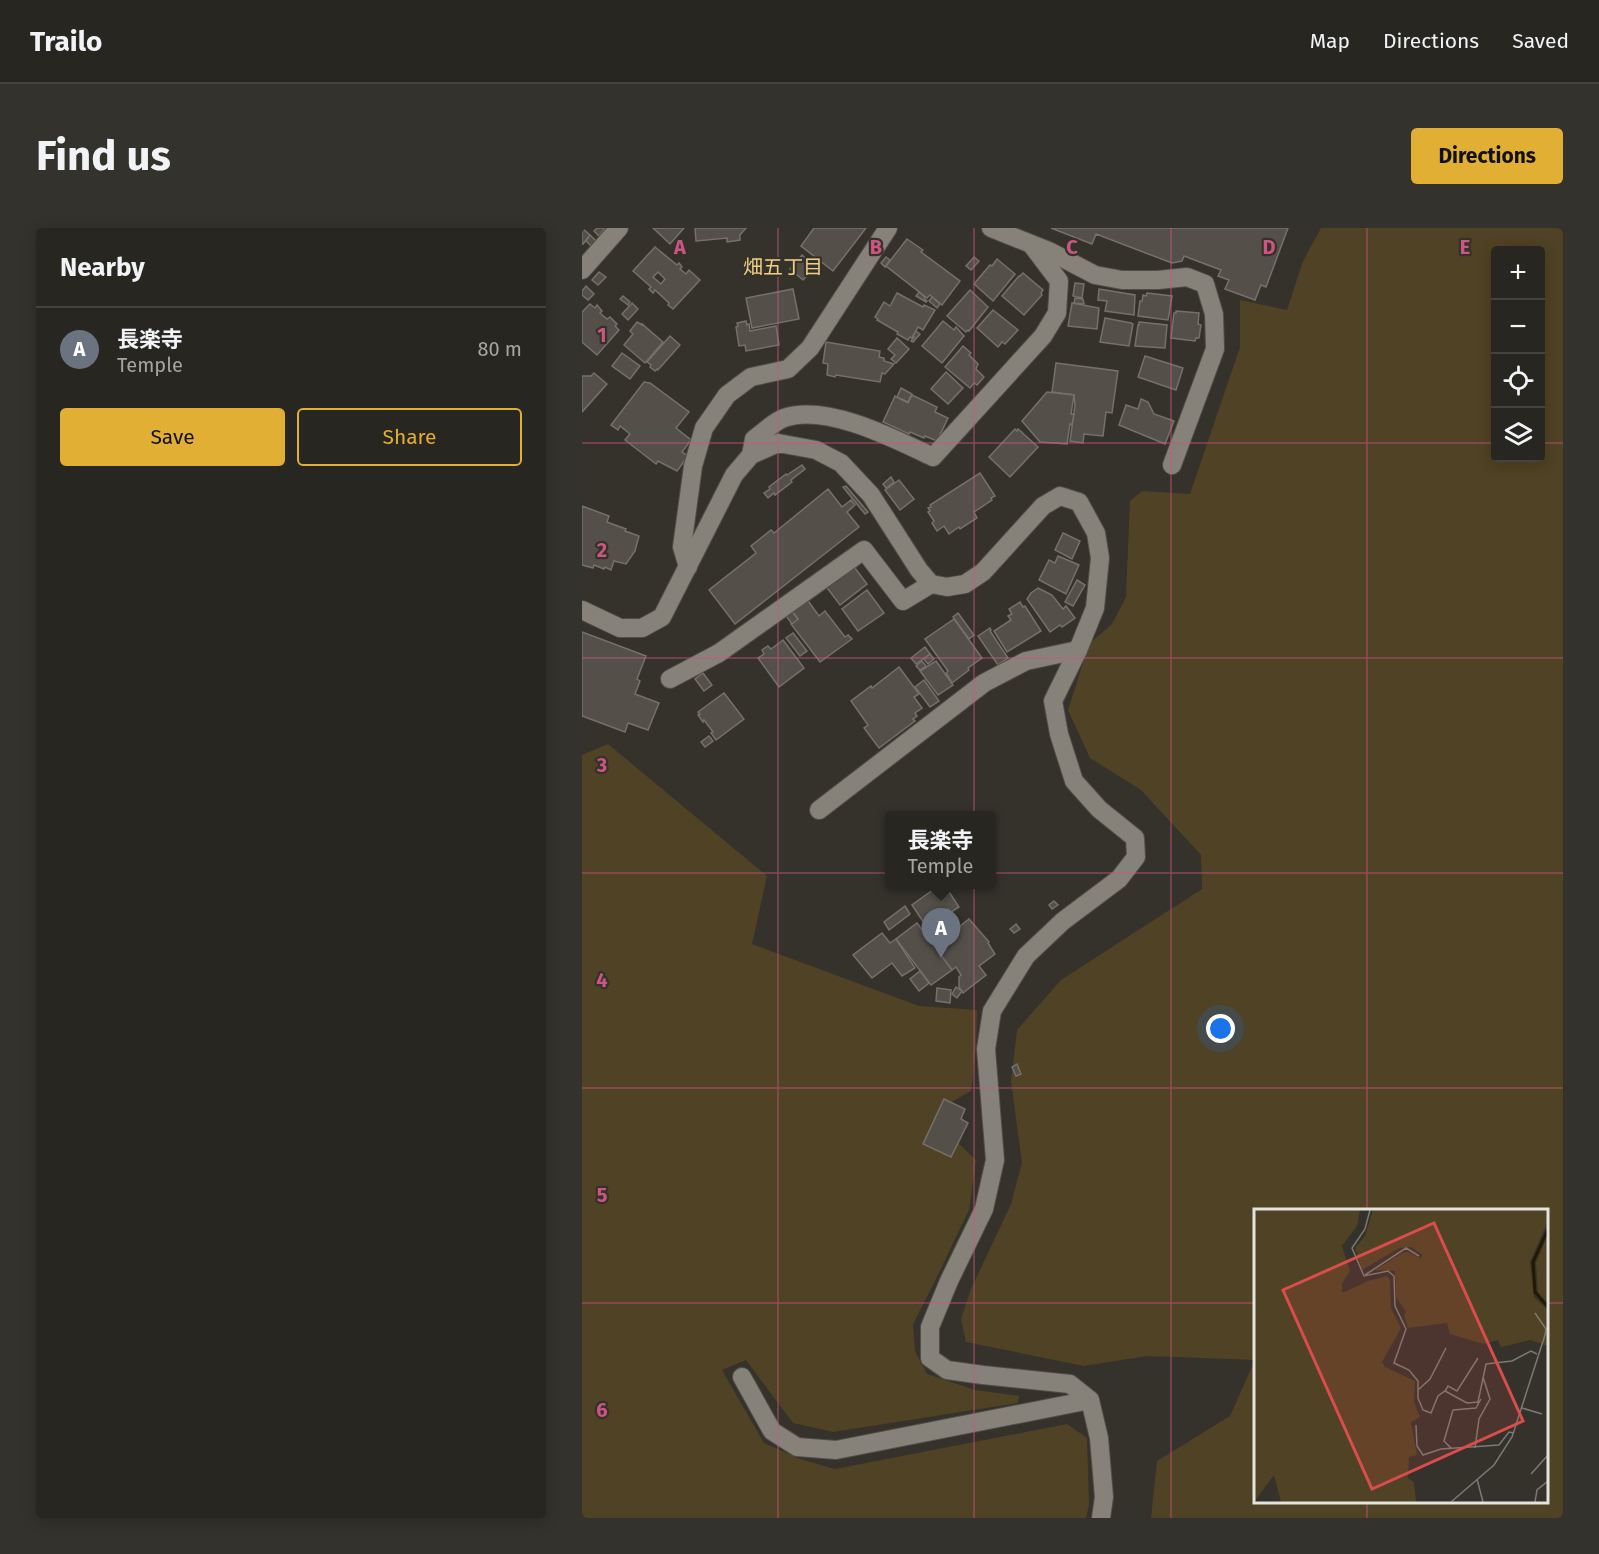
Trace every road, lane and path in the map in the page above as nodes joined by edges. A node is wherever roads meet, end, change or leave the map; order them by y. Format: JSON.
{"nodes":[{"id":1,"x":619,"y":228,"type":"edge"},
{"id":2,"x":888,"y":228,"type":"edge"},
{"id":3,"x":991,"y":228,"type":"edge"},
{"id":4,"x":1031,"y":244,"type":"junction"},
{"id":5,"x":582,"y":270,"type":"edge"},
{"id":6,"x":751,"y":455,"type":"junction"},
{"id":7,"x":1172,"y":465,"type":"dead end"},
{"id":8,"x":688,"y":567,"type":"junction"},
{"id":9,"x":930,"y":584,"type":"junction"},
{"id":10,"x":582,"y":610,"type":"edge"},
{"id":11,"x":1078,"y":650,"type":"junction"},
{"id":12,"x":670,"y":679,"type":"dead end"},
{"id":13,"x":819,"y":810,"type":"dead end"},
{"id":14,"x":742,"y":1377,"type":"dead end"},
{"id":15,"x":1090,"y":1400,"type":"junction"},
{"id":16,"x":1101,"y":1518,"type":"edge"}],
"edges":[{"from":1,"to":5,"type":"street"},
{"from":2,"to":8,"type":"street"},
{"from":3,"to":4,"type":"street"},
{"from":4,"to":6,"type":"street"},
{"from":4,"to":7,"type":"street"},
{"from":6,"to":8,"type":"street"},
{"from":6,"to":9,"type":"street"},
{"from":8,"to":10,"type":"street"},
{"from":9,"to":11,"type":"street"},
{"from":9,"to":12,"type":"street"},
{"from":11,"to":13,"type":"street"},
{"from":11,"to":15,"type":"street"},
{"from":14,"to":15,"type":"street"},
{"from":15,"to":16,"type":"street"}]}
